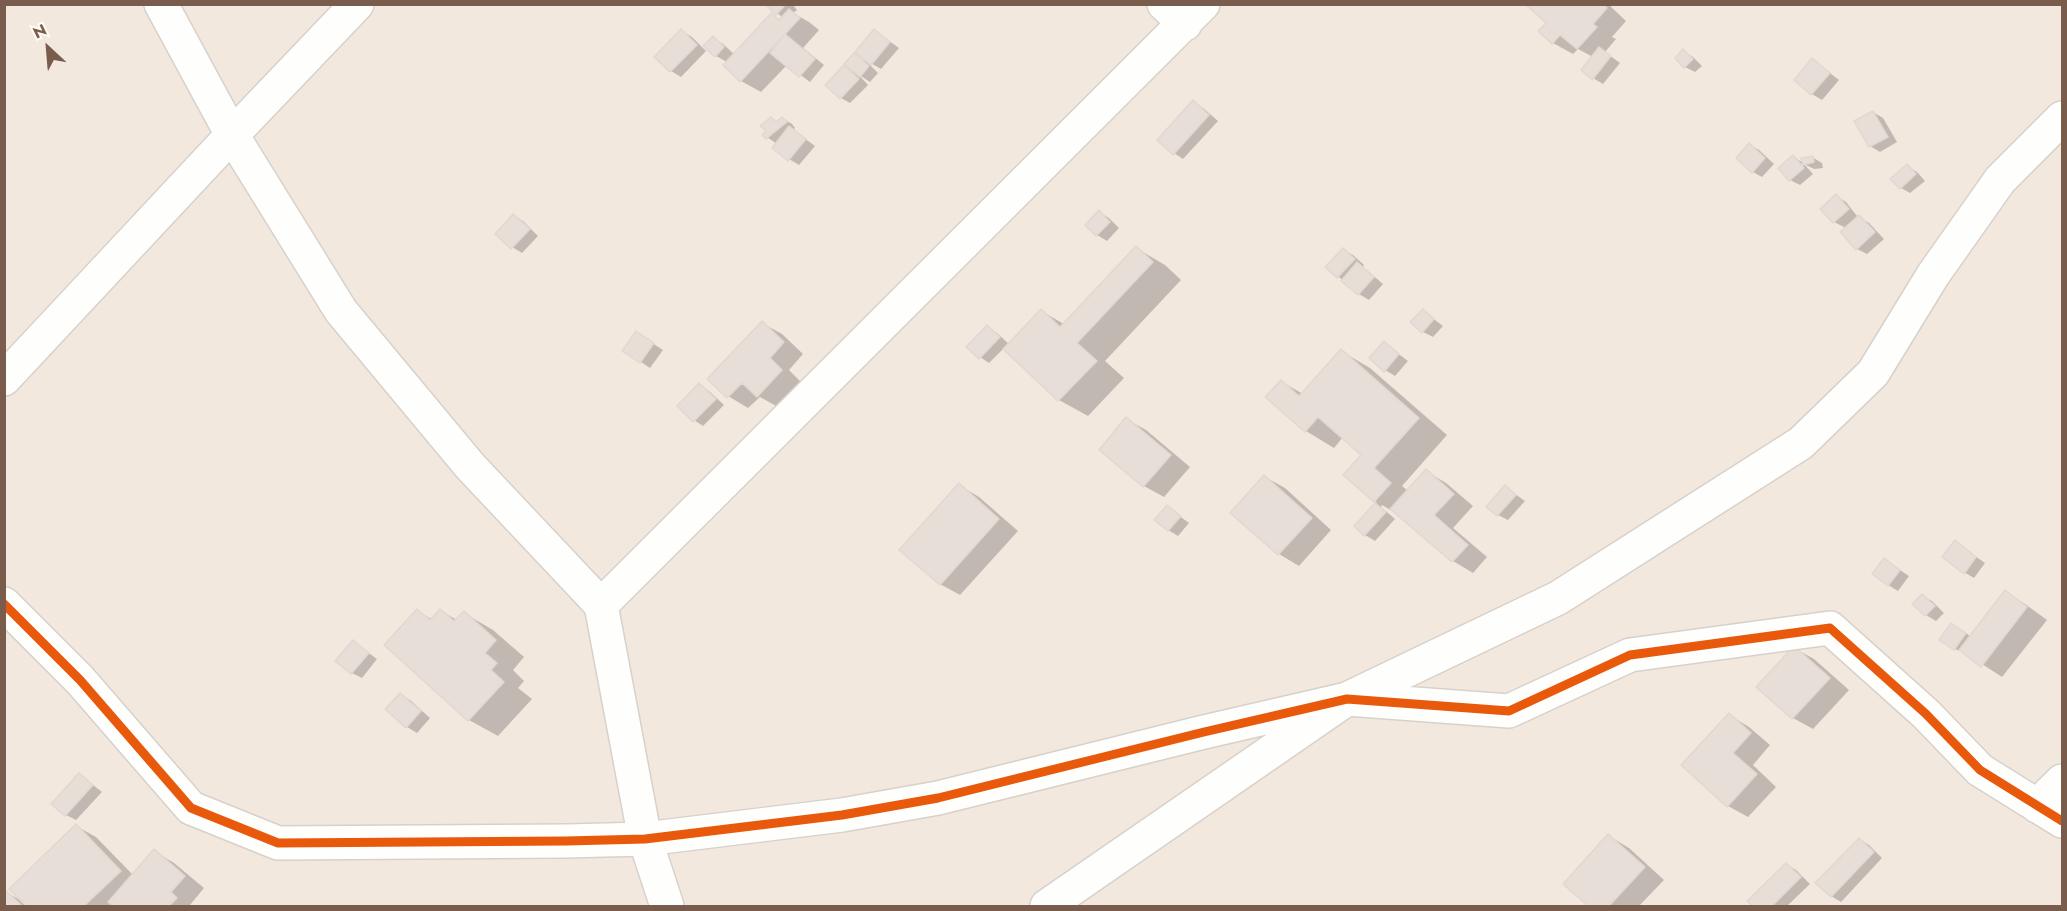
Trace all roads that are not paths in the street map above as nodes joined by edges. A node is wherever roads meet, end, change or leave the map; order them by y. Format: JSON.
{"nodes":[{"id":1,"x":161,"y":4,"type":"edge"},
{"id":2,"x":357,"y":4,"type":"edge"},
{"id":3,"x":1184,"y":11,"type":"edge"},
{"id":4,"x":2062,"y":118,"type":"edge"},
{"id":5,"x":232,"y":135,"type":"junction"},
{"id":6,"x":4,"y":379,"type":"edge"},
{"id":7,"x":4,"y":604,"type":"edge"},
{"id":8,"x":602,"y":605,"type":"junction"},
{"id":9,"x":1347,"y":699,"type":"junction"},
{"id":10,"x":2062,"y":781,"type":"edge"},
{"id":11,"x":2050,"y":814,"type":"edge"},
{"id":12,"x":645,"y":838,"type":"junction"},
{"id":13,"x":667,"y":906,"type":"edge"},
{"id":14,"x":1047,"y":906,"type":"edge"}],
"edges":[{"from":1,"to":5,"type":"street"},
{"from":2,"to":5,"type":"street"},
{"from":3,"to":8,"type":"street"},
{"from":4,"to":9,"type":"street"},
{"from":5,"to":6,"type":"street"},
{"from":5,"to":8,"type":"street"},
{"from":7,"to":12,"type":"street"},
{"from":8,"to":12,"type":"street"},
{"from":9,"to":11,"type":"street"},
{"from":9,"to":12,"type":"street"},
{"from":9,"to":14,"type":"street"},
{"from":10,"to":11,"type":"street"},
{"from":12,"to":13,"type":"street"}]}
